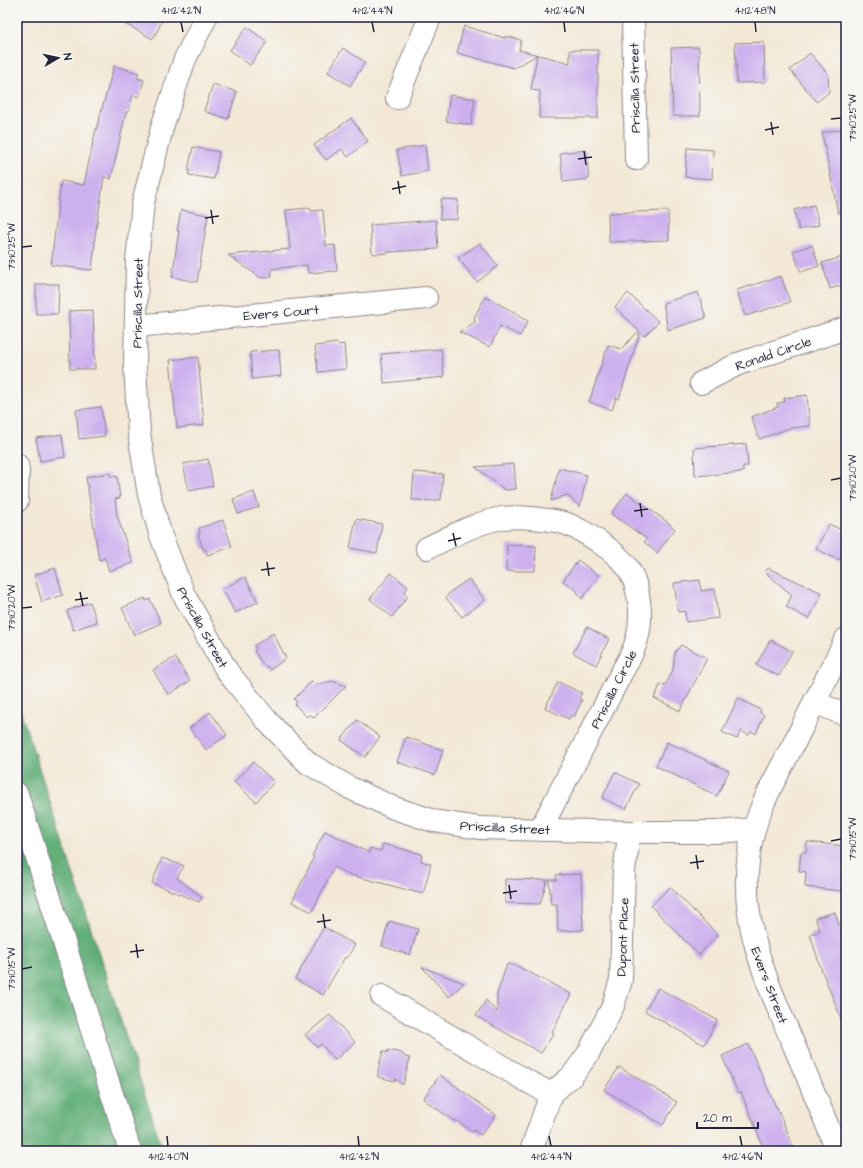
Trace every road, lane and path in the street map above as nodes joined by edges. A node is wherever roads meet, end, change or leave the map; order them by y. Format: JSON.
{"nodes":[{"id":1,"x":206,"y":17,"type":"edge"},
{"id":2,"x":430,"y":17,"type":"edge"},
{"id":3,"x":633,"y":17,"type":"edge"},
{"id":4,"x":397,"y":98,"type":"dead end"},
{"id":5,"x":636,"y":159,"type":"dead end"},
{"id":6,"x":426,"y":298,"type":"dead end"},
{"id":7,"x":136,"y":326,"type":"junction"},
{"id":8,"x":846,"y":328,"type":"edge"},
{"id":9,"x":702,"y":383,"type":"dead end"},
{"id":10,"x":17,"y":465,"type":"edge"},
{"id":11,"x":17,"y":501,"type":"edge"},
{"id":12,"x":427,"y":548,"type":"dead end"},
{"id":13,"x":846,"y":639,"type":"edge"},
{"id":14,"x":814,"y":702,"type":"junction"},
{"id":15,"x":846,"y":715,"type":"edge"},
{"id":16,"x":17,"y":794,"type":"edge"},
{"id":17,"x":754,"y":829,"type":"junction"},
{"id":18,"x":540,"y":830,"type":"junction"},
{"id":19,"x":630,"y":832,"type":"junction"},
{"id":20,"x":382,"y":996,"type":"dead end"},
{"id":21,"x":551,"y":1094,"type":"junction"},
{"id":22,"x":130,"y":1151,"type":"edge"},
{"id":23,"x":531,"y":1151,"type":"edge"},
{"id":24,"x":836,"y":1151,"type":"edge"}],
"edges":[{"from":1,"to":7,"type":"street","name":"Priscilla Street"},
{"from":2,"to":4,"type":"street"},
{"from":3,"to":5,"type":"street","name":"Priscilla Street"},
{"from":6,"to":7,"type":"street","name":"Evers Court"},
{"from":7,"to":18,"type":"street","name":"Priscilla Street"},
{"from":8,"to":9,"type":"street","name":"Ronald Circle"},
{"from":10,"to":11,"type":"street"},
{"from":12,"to":18,"type":"street","name":"Priscilla Circle"},
{"from":13,"to":14,"type":"street","name":"Evers Street"},
{"from":14,"to":15,"type":"street"},
{"from":14,"to":17,"type":"street","name":"Evers Street"},
{"from":16,"to":22,"type":"street"},
{"from":17,"to":19,"type":"street","name":"Priscilla Street"},
{"from":17,"to":24,"type":"street","name":"Evers Street"},
{"from":18,"to":19,"type":"street","name":"Priscilla Street"},
{"from":19,"to":21,"type":"street","name":"Dupont Place"},
{"from":20,"to":21,"type":"street"},
{"from":21,"to":23,"type":"street"}]}
